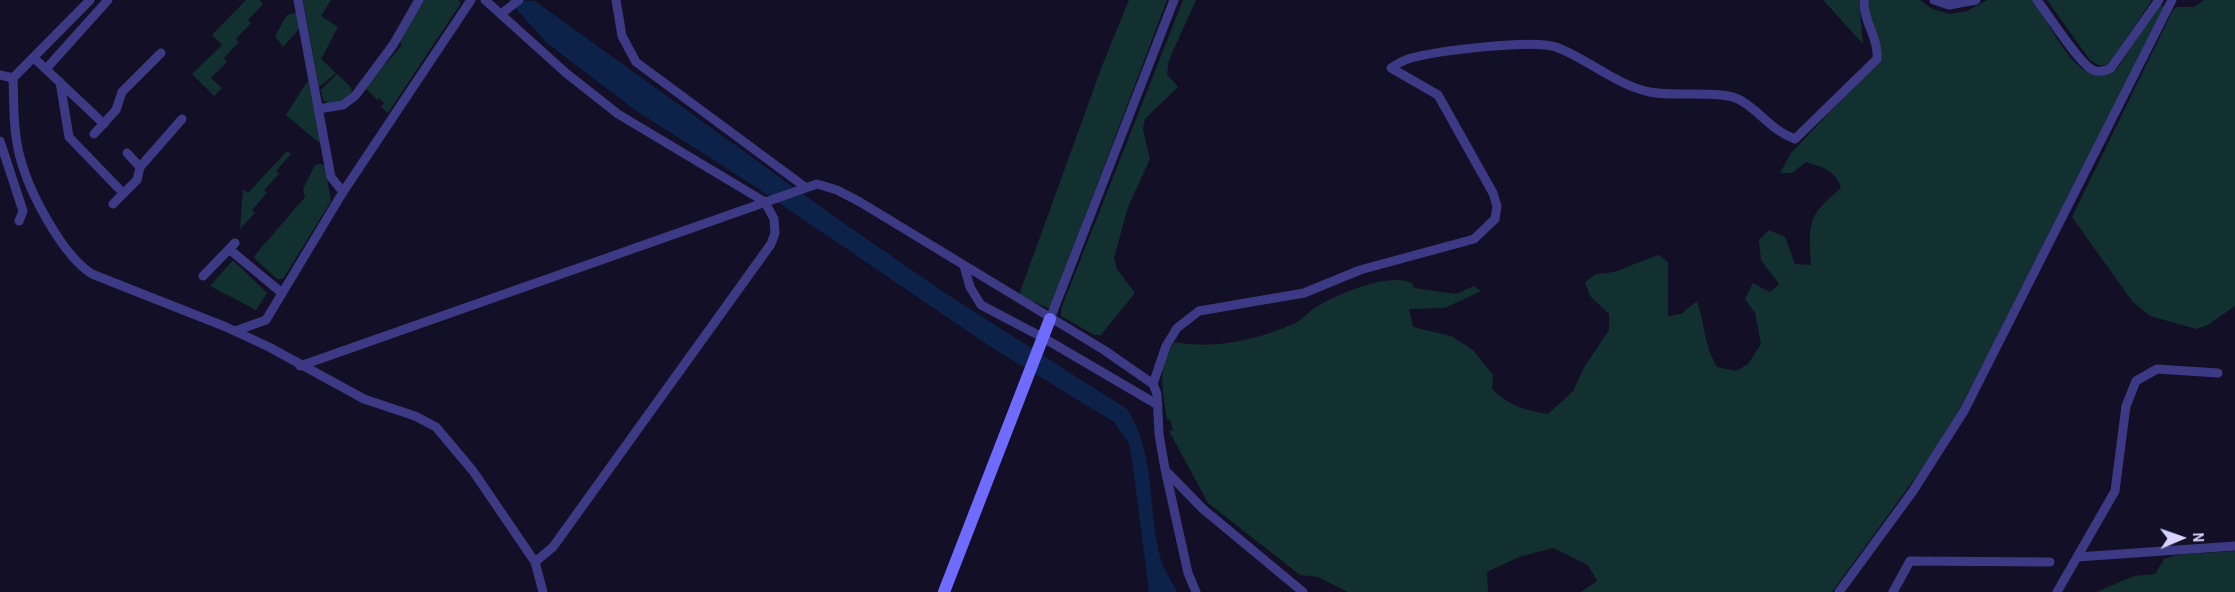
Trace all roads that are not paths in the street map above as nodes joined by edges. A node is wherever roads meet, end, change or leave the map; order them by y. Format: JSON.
{"nodes":[{"id":1,"x":90,"y":0,"type":"edge"},
{"id":2,"x":108,"y":0,"type":"edge"},
{"id":3,"x":298,"y":0,"type":"edge"},
{"id":4,"x":420,"y":0,"type":"edge"},
{"id":5,"x":471,"y":0,"type":"edge"},
{"id":6,"x":485,"y":0,"type":"edge"},
{"id":7,"x":519,"y":0,"type":"edge"},
{"id":8,"x":616,"y":0,"type":"edge"},
{"id":9,"x":1174,"y":0,"type":"edge"},
{"id":10,"x":1864,"y":0,"type":"edge"},
{"id":11,"x":1934,"y":0,"type":"edge"},
{"id":12,"x":1976,"y":0,"type":"edge"},
{"id":13,"x":2037,"y":0,"type":"edge"},
{"id":14,"x":2159,"y":0,"type":"edge"},
{"id":15,"x":2172,"y":0,"type":"edge"},
{"id":16,"x":501,"y":14,"type":"junction"},
{"id":17,"x":160,"y":53,"type":"dead end"},
{"id":18,"x":34,"y":58,"type":"junction"},
{"id":19,"x":46,"y":69,"type":"junction"},
{"id":20,"x":0,"y":75,"type":"edge"},
{"id":21,"x":13,"y":78,"type":"junction"},
{"id":22,"x":60,"y":82,"type":"junction"},
{"id":23,"x":318,"y":109,"type":"junction"},
{"id":24,"x":182,"y":118,"type":"dead end"},
{"id":25,"x":104,"y":124,"type":"junction"},
{"id":26,"x":94,"y":134,"type":"dead end"},
{"id":27,"x":0,"y":141,"type":"edge"},
{"id":28,"x":127,"y":153,"type":"dead end"},
{"id":29,"x":140,"y":167,"type":"junction"},
{"id":30,"x":802,"y":188,"type":"junction"},
{"id":31,"x":343,"y":192,"type":"junction"},
{"id":32,"x":123,"y":193,"type":"junction"},
{"id":33,"x":768,"y":201,"type":"junction"},
{"id":34,"x":113,"y":204,"type":"dead end"},
{"id":35,"x":19,"y":221,"type":"dead end"},
{"id":36,"x":964,"y":266,"type":"junction"},
{"id":37,"x":203,"y":276,"type":"dead end"},
{"id":38,"x":282,"y":293,"type":"junction"},
{"id":39,"x":1050,"y":319,"type":"junction"},
{"id":40,"x":235,"y":331,"type":"junction"},
{"id":41,"x":1042,"y":337,"type":"junction"},
{"id":42,"x":300,"y":366,"type":"junction"},
{"id":43,"x":2217,"y":373,"type":"dead end"},
{"id":44,"x":1153,"y":384,"type":"junction"},
{"id":45,"x":1158,"y":405,"type":"junction"},
{"id":46,"x":1165,"y":469,"type":"junction"},
{"id":47,"x":2235,"y":546,"type":"edge"},
{"id":48,"x":2077,"y":557,"type":"junction"},
{"id":49,"x":535,"y":562,"type":"junction"},
{"id":50,"x":2050,"y":562,"type":"dead end"},
{"id":51,"x":542,"y":591,"type":"edge"},
{"id":52,"x":944,"y":592,"type":"edge"},
{"id":53,"x":1196,"y":592,"type":"edge"},
{"id":54,"x":1303,"y":592,"type":"edge"},
{"id":55,"x":1839,"y":592,"type":"edge"},
{"id":56,"x":1893,"y":592,"type":"edge"},
{"id":57,"x":2057,"y":592,"type":"edge"}],
"edges":[{"from":1,"to":18,"type":"street"},
{"from":2,"to":19,"type":"street"},
{"from":3,"to":23,"type":"street"},
{"from":4,"to":23,"type":"street"},
{"from":5,"to":31,"type":"street"},
{"from":6,"to":16,"type":"street"},
{"from":7,"to":16,"type":"street"},
{"from":8,"to":30,"type":"street"},
{"from":9,"to":39,"type":"street"},
{"from":10,"to":44,"type":"street"},
{"from":11,"to":12,"type":"street"},
{"from":13,"to":14,"type":"street"},
{"from":15,"to":55,"type":"street"},
{"from":16,"to":33,"type":"street"},
{"from":17,"to":25,"type":"street"},
{"from":18,"to":19,"type":"street"},
{"from":18,"to":21,"type":"street"},
{"from":19,"to":22,"type":"street"},
{"from":20,"to":21,"type":"street"},
{"from":21,"to":40,"type":"street"},
{"from":22,"to":25,"type":"street"},
{"from":22,"to":32,"type":"street"},
{"from":23,"to":31,"type":"street"},
{"from":24,"to":29,"type":"street"},
{"from":25,"to":26,"type":"street"},
{"from":27,"to":35,"type":"street"},
{"from":28,"to":29,"type":"street"},
{"from":29,"to":32,"type":"street"},
{"from":30,"to":33,"type":"street"},
{"from":30,"to":36,"type":"street"},
{"from":31,"to":38,"type":"street"},
{"from":32,"to":34,"type":"street"},
{"from":33,"to":42,"type":"street"},
{"from":33,"to":49,"type":"street"},
{"from":36,"to":39,"type":"street"},
{"from":36,"to":41,"type":"street"},
{"from":37,"to":38,"type":"street"},
{"from":38,"to":40,"type":"street"},
{"from":39,"to":41,"type":"street"},
{"from":39,"to":44,"type":"street"},
{"from":40,"to":42,"type":"street"},
{"from":41,"to":45,"type":"street"},
{"from":41,"to":52,"type":"street"},
{"from":42,"to":49,"type":"street"},
{"from":43,"to":48,"type":"street"},
{"from":44,"to":45,"type":"street"},
{"from":45,"to":46,"type":"street"},
{"from":46,"to":53,"type":"street"},
{"from":46,"to":54,"type":"street"},
{"from":47,"to":48,"type":"street"},
{"from":48,"to":57,"type":"street"},
{"from":49,"to":51,"type":"street"},
{"from":50,"to":56,"type":"street"}]}
